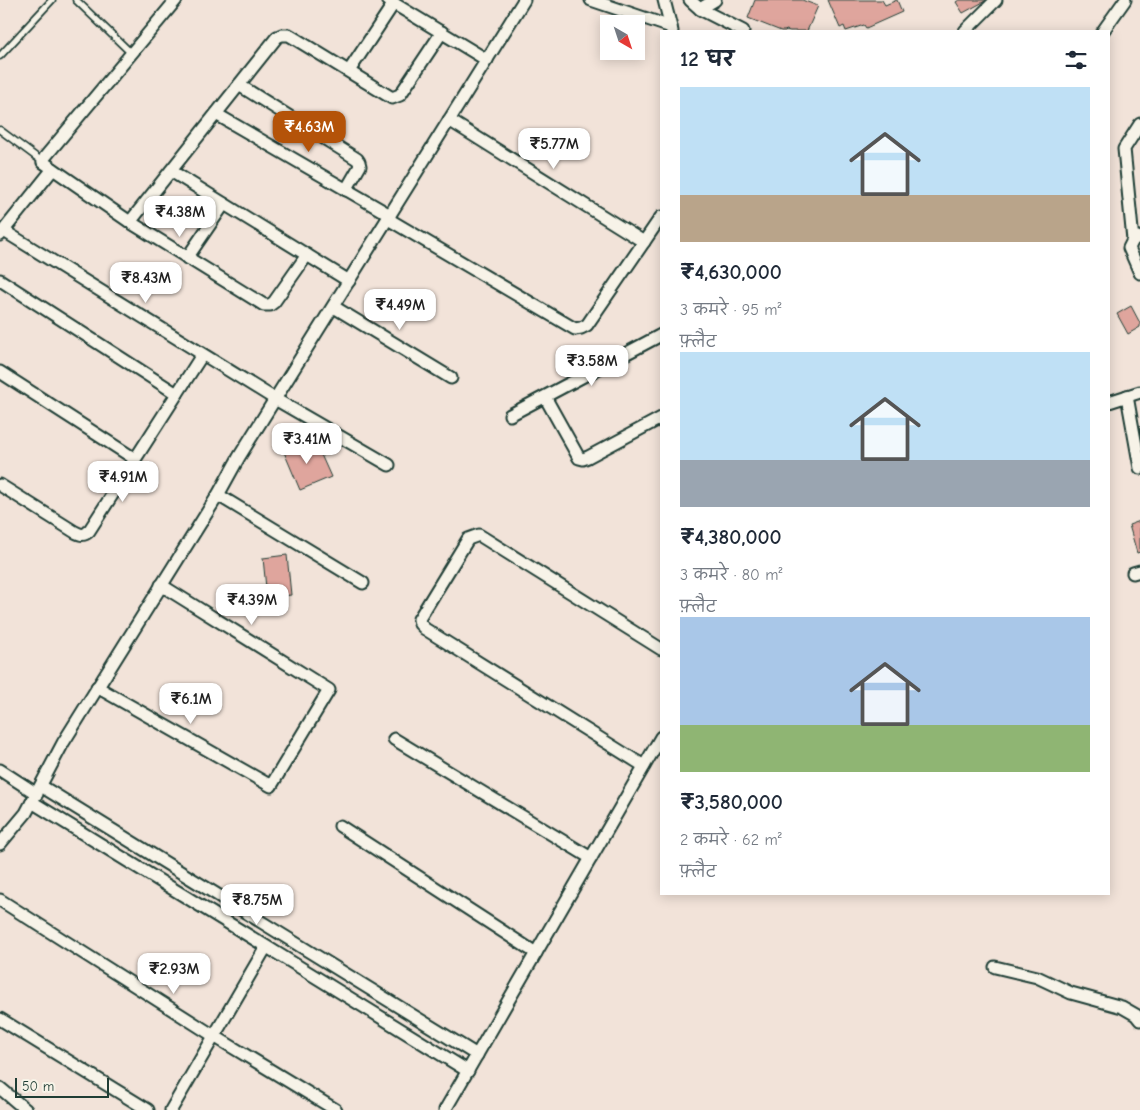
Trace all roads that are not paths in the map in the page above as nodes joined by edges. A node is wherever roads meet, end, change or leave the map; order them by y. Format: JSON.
{"nodes":[{"id":1,"x":52,"y":0,"type":"edge"},
{"id":2,"x":76,"y":0,"type":"edge"},
{"id":3,"x":176,"y":0,"type":"edge"},
{"id":4,"x":524,"y":0,"type":"edge"},
{"id":5,"x":591,"y":0,"type":"edge"},
{"id":6,"x":664,"y":0,"type":"edge"},
{"id":7,"x":690,"y":0,"type":"edge"},
{"id":8,"x":715,"y":0,"type":"edge"},
{"id":9,"x":996,"y":0,"type":"edge"},
{"id":10,"x":1125,"y":0,"type":"edge"},
{"id":11,"x":391,"y":2,"type":"edge"},
{"id":12,"x":700,"y":9,"type":"junction"},
{"id":13,"x":672,"y":29,"type":"edge"},
{"id":14,"x":741,"y":30,"type":"edge"},
{"id":15,"x":966,"y":30,"type":"edge"},
{"id":16,"x":1104,"y":30,"type":"edge"},
{"id":17,"x":442,"y":32,"type":"junction"},
{"id":18,"x":131,"y":53,"type":"junction"},
{"id":19,"x":0,"y":56,"type":"edge"},
{"id":20,"x":487,"y":60,"type":"junction"},
{"id":21,"x":348,"y":72,"type":"junction"},
{"id":22,"x":239,"y":84,"type":"junction"},
{"id":23,"x":216,"y":114,"type":"junction"},
{"id":24,"x":449,"y":120,"type":"junction"},
{"id":25,"x":1140,"y":124,"type":"edge"},
{"id":26,"x":0,"y":130,"type":"edge"},
{"id":27,"x":48,"y":165,"type":"junction"},
{"id":28,"x":171,"y":171,"type":"junction"},
{"id":29,"x":346,"y":190,"type":"junction"},
{"id":30,"x":224,"y":204,"type":"junction"},
{"id":31,"x":389,"y":217,"type":"junction"},
{"id":32,"x":660,"y":218,"type":"edge"},
{"id":33,"x":130,"y":222,"type":"junction"},
{"id":34,"x":2,"y":233,"type":"edge"},
{"id":35,"x":1137,"y":238,"type":"edge"},
{"id":36,"x":644,"y":242,"type":"junction"},
{"id":37,"x":307,"y":254,"type":"junction"},
{"id":38,"x":187,"y":258,"type":"junction"},
{"id":39,"x":1140,"y":273,"type":"edge"},
{"id":40,"x":0,"y":280,"type":"edge"},
{"id":41,"x":349,"y":281,"type":"junction"},
{"id":42,"x":334,"y":307,"type":"junction"},
{"id":43,"x":660,"y":336,"type":"edge"},
{"id":44,"x":202,"y":355,"type":"junction"},
{"id":45,"x":0,"y":372,"type":"edge"},
{"id":46,"x":451,"y":378,"type":"dead end"},
{"id":47,"x":1140,"y":392,"type":"edge"},
{"id":48,"x":176,"y":394,"type":"junction"},
{"id":49,"x":1126,"y":396,"type":"junction"},
{"id":50,"x":545,"y":397,"type":"junction"},
{"id":51,"x":275,"y":399,"type":"junction"},
{"id":52,"x":1110,"y":402,"type":"edge"},
{"id":53,"x":510,"y":415,"type":"dead end"},
{"id":54,"x":660,"y":419,"type":"edge"},
{"id":55,"x":136,"y":459,"type":"junction"},
{"id":56,"x":389,"y":465,"type":"dead end"},
{"id":57,"x":1140,"y":468,"type":"edge"},
{"id":58,"x":0,"y":484,"type":"edge"},
{"id":59,"x":218,"y":495,"type":"junction"},
{"id":60,"x":363,"y":583,"type":"dead end"},
{"id":61,"x":161,"y":586,"type":"junction"},
{"id":62,"x":660,"y":648,"type":"edge"},
{"id":63,"x":97,"y":687,"type":"junction"},
{"id":64,"x":660,"y":738,"type":"edge"},
{"id":65,"x":394,"y":739,"type":"dead end"},
{"id":66,"x":644,"y":766,"type":"junction"},
{"id":67,"x":0,"y":770,"type":"edge"},
{"id":68,"x":37,"y":794,"type":"junction"},
{"id":69,"x":340,"y":826,"type":"dead end"},
{"id":70,"x":0,"y":844,"type":"edge"},
{"id":71,"x":591,"y":858,"type":"junction"},
{"id":72,"x":0,"y":900,"type":"edge"},
{"id":73,"x":266,"y":947,"type":"junction"},
{"id":74,"x":536,"y":953,"type":"junction"},
{"id":75,"x":995,"y":967,"type":"dead end"},
{"id":76,"x":0,"y":1018,"type":"edge"},
{"id":77,"x":1140,"y":1020,"type":"edge"},
{"id":78,"x":214,"y":1036,"type":"junction"},
{"id":79,"x":477,"y":1055,"type":"junction"},
{"id":80,"x":468,"y":1071,"type":"junction"},
{"id":81,"x":0,"y":1088,"type":"edge"},
{"id":82,"x":26,"y":1110,"type":"edge"},
{"id":83,"x":148,"y":1110,"type":"edge"},
{"id":84,"x":171,"y":1110,"type":"edge"},
{"id":85,"x":336,"y":1110,"type":"edge"},
{"id":86,"x":445,"y":1110,"type":"edge"}],
"edges":[{"from":1,"to":19,"type":"lane"},
{"from":2,"to":18,"type":"lane"},
{"from":3,"to":18,"type":"street"},
{"from":4,"to":20,"type":"street"},
{"from":5,"to":13,"type":"street"},
{"from":6,"to":13,"type":"street"},
{"from":7,"to":12,"type":"street"},
{"from":8,"to":12,"type":"street"},
{"from":9,"to":15,"type":"street"},
{"from":10,"to":16,"type":"street"},
{"from":11,"to":17,"type":"street"},
{"from":11,"to":21,"type":"street"},
{"from":12,"to":14,"type":"street"},
{"from":17,"to":20,"type":"street"},
{"from":17,"to":21,"type":"street"},
{"from":18,"to":27,"type":"street"},
{"from":20,"to":24,"type":"street"},
{"from":21,"to":22,"type":"street"},
{"from":22,"to":23,"type":"street"},
{"from":22,"to":29,"type":"street"},
{"from":23,"to":28,"type":"street"},
{"from":23,"to":29,"type":"street"},
{"from":24,"to":31,"type":"street"},
{"from":24,"to":36,"type":"street"},
{"from":25,"to":35,"type":"street"},
{"from":26,"to":27,"type":"lane"},
{"from":27,"to":33,"type":"street"},
{"from":27,"to":34,"type":"street"},
{"from":28,"to":30,"type":"street"},
{"from":28,"to":33,"type":"street"},
{"from":29,"to":31,"type":"street"},
{"from":30,"to":37,"type":"street"},
{"from":30,"to":38,"type":"street"},
{"from":31,"to":36,"type":"street"},
{"from":31,"to":41,"type":"street"},
{"from":32,"to":36,"type":"street"},
{"from":33,"to":38,"type":"street"},
{"from":34,"to":44,"type":"street"},
{"from":35,"to":39,"type":"street"},
{"from":37,"to":38,"type":"street"},
{"from":37,"to":41,"type":"street"},
{"from":40,"to":48,"type":"street"},
{"from":41,"to":42,"type":"street"},
{"from":42,"to":46,"type":"street"},
{"from":42,"to":51,"type":"street"},
{"from":43,"to":50,"type":"street"},
{"from":44,"to":48,"type":"street"},
{"from":44,"to":51,"type":"street"},
{"from":45,"to":55,"type":"street"},
{"from":47,"to":49,"type":"street"},
{"from":48,"to":55,"type":"street"},
{"from":49,"to":52,"type":"street"},
{"from":49,"to":57,"type":"street"},
{"from":50,"to":53,"type":"street"},
{"from":50,"to":54,"type":"street"},
{"from":51,"to":56,"type":"street"},
{"from":51,"to":59,"type":"street"},
{"from":55,"to":58,"type":"street"},
{"from":59,"to":60,"type":"street"},
{"from":59,"to":61,"type":"street"},
{"from":61,"to":63,"type":"street"},
{"from":61,"to":63,"type":"street"},
{"from":62,"to":66,"type":"street"},
{"from":63,"to":68,"type":"street"},
{"from":64,"to":66,"type":"street"},
{"from":65,"to":71,"type":"street"},
{"from":66,"to":71,"type":"street"},
{"from":67,"to":68,"type":"street"},
{"from":68,"to":70,"type":"street"},
{"from":68,"to":73,"type":"street"},
{"from":68,"to":79,"type":"street"},
{"from":69,"to":74,"type":"street"},
{"from":71,"to":74,"type":"street"},
{"from":72,"to":78,"type":"street"},
{"from":73,"to":78,"type":"street"},
{"from":73,"to":80,"type":"street"},
{"from":74,"to":79,"type":"street"},
{"from":75,"to":77,"type":"street"},
{"from":76,"to":83,"type":"street"},
{"from":78,"to":84,"type":"street"},
{"from":78,"to":85,"type":"street"},
{"from":79,"to":80,"type":"street"},
{"from":80,"to":86,"type":"street"},
{"from":81,"to":82,"type":"street"}]}
